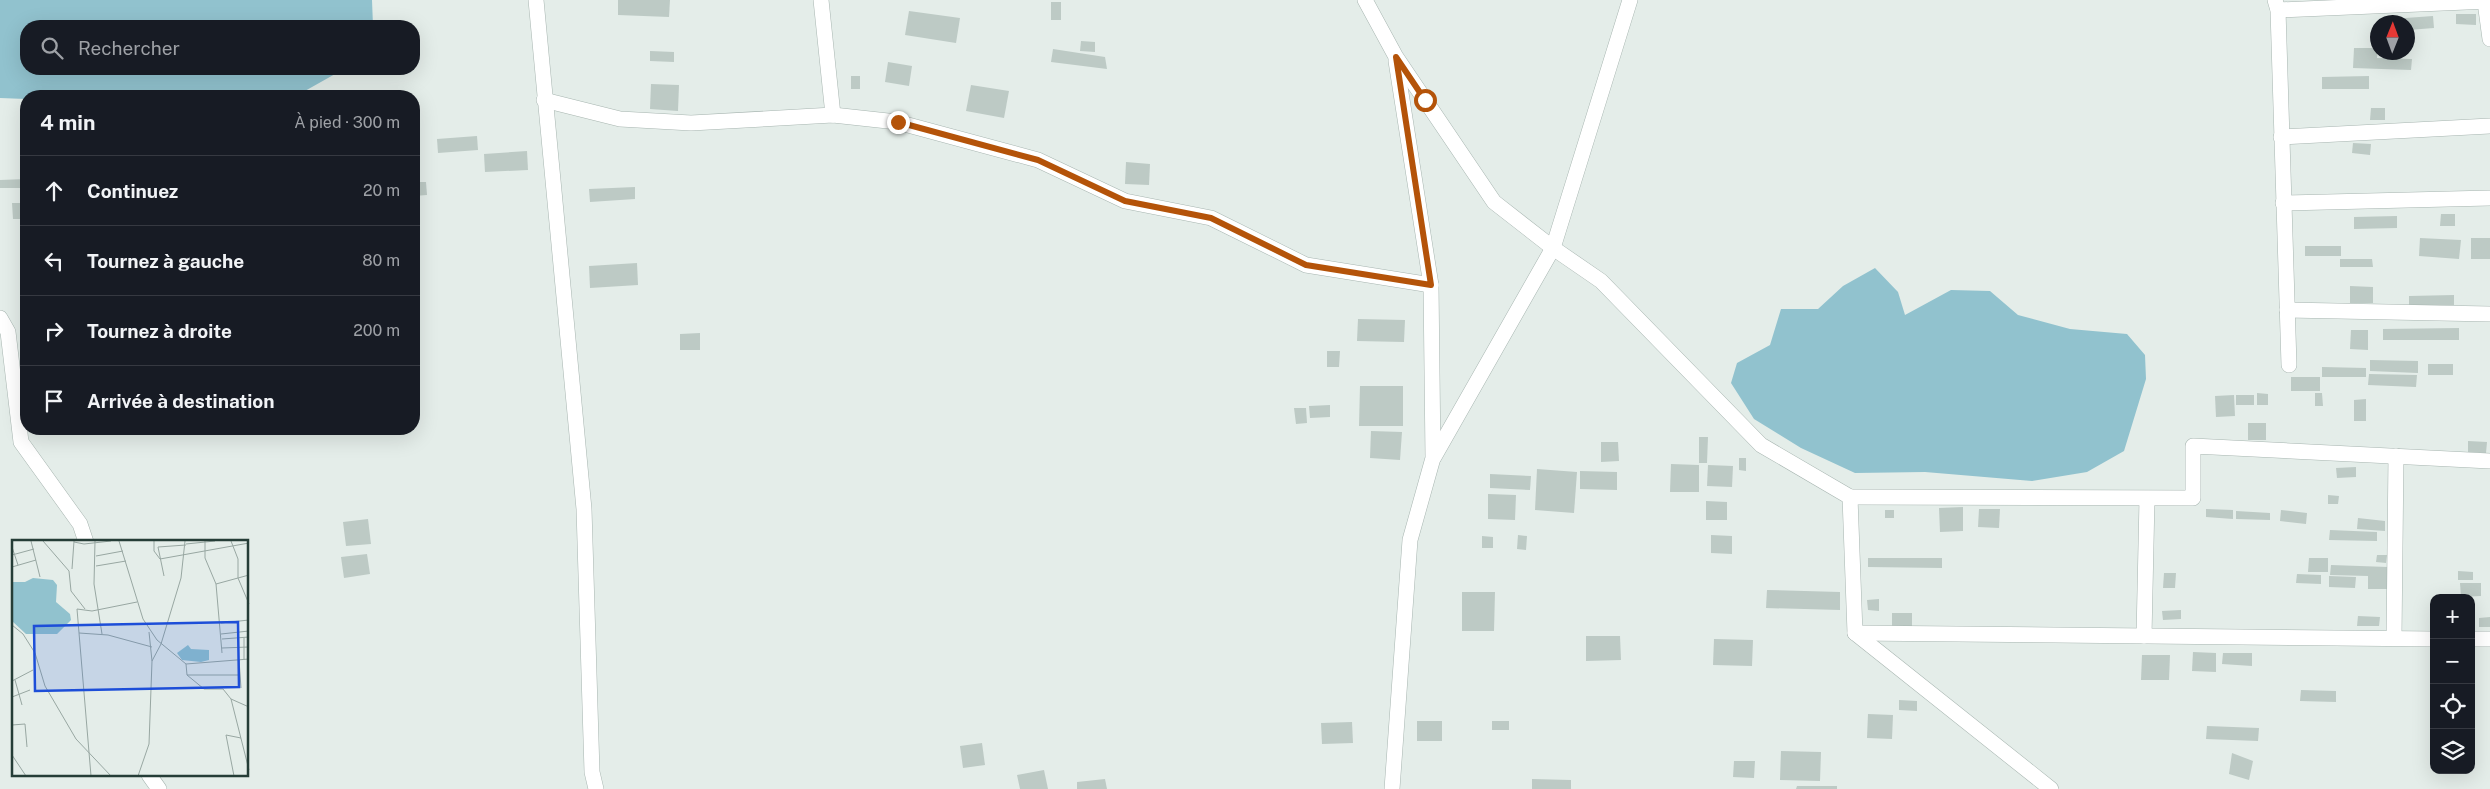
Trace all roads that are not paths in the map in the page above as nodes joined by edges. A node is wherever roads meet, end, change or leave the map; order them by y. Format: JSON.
{"nodes":[{"id":1,"x":536,"y":0,"type":"edge"},
{"id":2,"x":821,"y":0,"type":"edge"},
{"id":3,"x":1365,"y":0,"type":"edge"},
{"id":4,"x":1630,"y":0,"type":"edge"},
{"id":5,"x":2487,"y":1,"type":"edge"},
{"id":6,"x":2276,"y":5,"type":"edge"},
{"id":7,"x":2490,"y":39,"type":"edge"},
{"id":8,"x":1396,"y":57,"type":"junction"},
{"id":9,"x":544,"y":100,"type":"junction"},
{"id":10,"x":833,"y":115,"type":"junction"},
{"id":11,"x":2490,"y":126,"type":"edge"},
{"id":12,"x":2281,"y":138,"type":"junction"},
{"id":13,"x":2490,"y":198,"type":"edge"},
{"id":14,"x":2283,"y":203,"type":"junction"},
{"id":15,"x":1553,"y":248,"type":"junction"},
{"id":16,"x":1431,"y":285,"type":"junction"},
{"id":17,"x":2287,"y":310,"type":"junction"},
{"id":18,"x":2490,"y":314,"type":"edge"},
{"id":19,"x":0,"y":318,"type":"edge"},
{"id":20,"x":2289,"y":365,"type":"dead end"},
{"id":21,"x":20,"y":434,"type":"edge"},
{"id":22,"x":20,"y":435,"type":"edge"},
{"id":23,"x":2396,"y":456,"type":"junction"},
{"id":24,"x":1433,"y":458,"type":"junction"},
{"id":25,"x":2490,"y":461,"type":"edge"},
{"id":26,"x":1850,"y":497,"type":"junction"},
{"id":27,"x":2147,"y":499,"type":"junction"},
{"id":28,"x":85,"y":540,"type":"edge"},
{"id":29,"x":1855,"y":633,"type":"junction"},
{"id":30,"x":2144,"y":636,"type":"junction"},
{"id":31,"x":2394,"y":638,"type":"junction"},
{"id":32,"x":2430,"y":639,"type":"edge"},
{"id":33,"x":2475,"y":639,"type":"edge"},
{"id":34,"x":2490,"y":639,"type":"edge"},
{"id":35,"x":150,"y":776,"type":"edge"},
{"id":36,"x":159,"y":789,"type":"edge"},
{"id":37,"x":596,"y":789,"type":"edge"},
{"id":38,"x":1392,"y":789,"type":"edge"},
{"id":39,"x":2051,"y":789,"type":"edge"}],
"edges":[{"from":1,"to":9,"type":"street"},
{"from":2,"to":10,"type":"street"},
{"from":3,"to":8,"type":"street"},
{"from":4,"to":15,"type":"street"},
{"from":5,"to":6,"type":"street"},
{"from":5,"to":7,"type":"street"},
{"from":6,"to":12,"type":"street"},
{"from":8,"to":15,"type":"street"},
{"from":8,"to":16,"type":"street"},
{"from":9,"to":10,"type":"street"},
{"from":9,"to":37,"type":"street"},
{"from":10,"to":16,"type":"street"},
{"from":11,"to":12,"type":"street"},
{"from":12,"to":14,"type":"street"},
{"from":13,"to":14,"type":"street"},
{"from":14,"to":17,"type":"street"},
{"from":15,"to":24,"type":"street"},
{"from":15,"to":26,"type":"street"},
{"from":16,"to":24,"type":"street"},
{"from":17,"to":18,"type":"street"},
{"from":17,"to":20,"type":"street"},
{"from":19,"to":21,"type":"street"},
{"from":22,"to":28,"type":"street"},
{"from":23,"to":25,"type":"street"},
{"from":23,"to":27,"type":"street"},
{"from":23,"to":31,"type":"street"},
{"from":24,"to":38,"type":"street"},
{"from":26,"to":27,"type":"street"},
{"from":26,"to":29,"type":"street"},
{"from":27,"to":30,"type":"street"},
{"from":29,"to":30,"type":"street"},
{"from":29,"to":39,"type":"street"},
{"from":30,"to":31,"type":"street"},
{"from":31,"to":32,"type":"street"},
{"from":33,"to":34,"type":"street"},
{"from":35,"to":36,"type":"street"}]}
